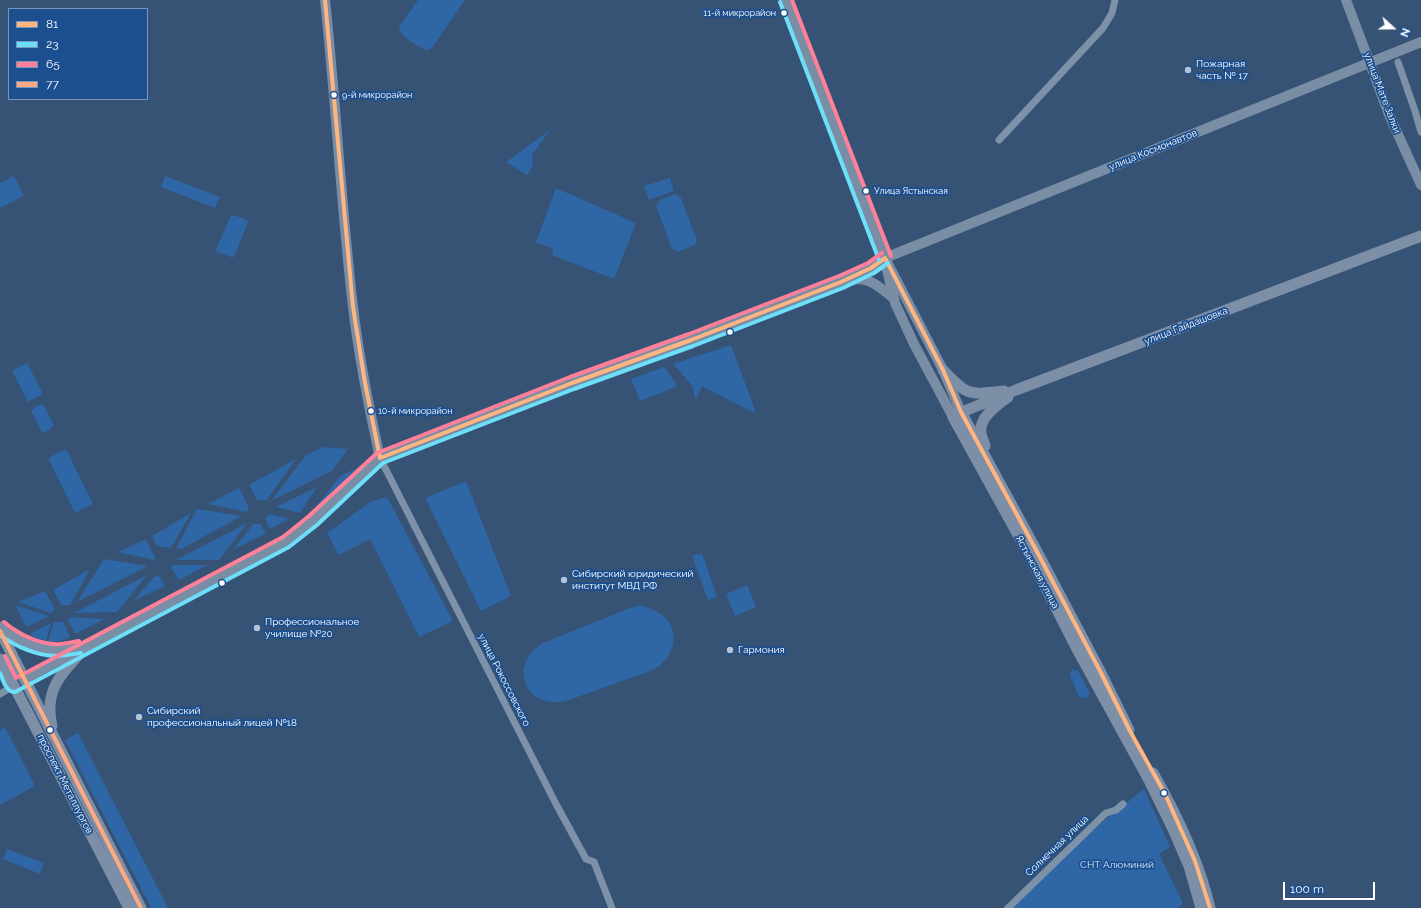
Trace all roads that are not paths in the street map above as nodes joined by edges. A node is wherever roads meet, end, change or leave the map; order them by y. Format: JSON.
{"nodes":[{"id":1,"x":325,"y":0,"type":"edge"},
{"id":2,"x":786,"y":0,"type":"edge"},
{"id":3,"x":1115,"y":0,"type":"edge"},
{"id":4,"x":1346,"y":0,"type":"edge"},
{"id":5,"x":1421,"y":42,"type":"edge"},
{"id":6,"x":1370,"y":62,"type":"junction"},
{"id":7,"x":1398,"y":62,"type":"dead end"},
{"id":8,"x":1421,"y":132,"type":"edge"},
{"id":9,"x":998,"y":140,"type":"dead end"},
{"id":10,"x":1421,"y":185,"type":"edge"},
{"id":11,"x":1421,"y":236,"type":"edge"},
{"id":12,"x":885,"y":258,"type":"junction"},
{"id":13,"x":841,"y":282,"type":"junction"},
{"id":14,"x":892,"y":297,"type":"junction"},
{"id":15,"x":943,"y":370,"type":"junction"},
{"id":16,"x":1016,"y":390,"type":"junction"},
{"id":17,"x":957,"y":415,"type":"junction"},
{"id":18,"x":380,"y":458,"type":"junction"},
{"id":19,"x":995,"y":473,"type":"junction"},
{"id":20,"x":0,"y":627,"type":"edge"},
{"id":21,"x":0,"y":631,"type":"edge"},
{"id":22,"x":86,"y":647,"type":"junction"},
{"id":23,"x":0,"y":660,"type":"edge"},
{"id":24,"x":24,"y":680,"type":"junction"},
{"id":25,"x":13,"y":686,"type":"junction"},
{"id":26,"x":0,"y":694,"type":"edge"},
{"id":27,"x":57,"y":743,"type":"junction"},
{"id":28,"x":1123,"y":804,"type":"dead end"},
{"id":29,"x":129,"y":908,"type":"edge"},
{"id":30,"x":141,"y":908,"type":"edge"},
{"id":31,"x":612,"y":908,"type":"edge"},
{"id":32,"x":1008,"y":908,"type":"edge"},
{"id":33,"x":1202,"y":908,"type":"edge"},
{"id":34,"x":1210,"y":908,"type":"edge"}],
"edges":[{"from":1,"to":18,"type":"main road"},
{"from":2,"to":12,"type":"main road","name":"Ястынская улица"},
{"from":3,"to":9,"type":"street"},
{"from":4,"to":6,"type":"main road","name":"улица Мате Залки"},
{"from":5,"to":6,"type":"main road","name":"улица Космонавтов"},
{"from":6,"to":10,"type":"main road","name":"улица Мате Залки"},
{"from":6,"to":12,"type":"main road","name":"улица Космонавтов"},
{"from":7,"to":8,"type":"street"},
{"from":11,"to":16,"type":"main road","name":"улица Гайдашовка"},
{"from":12,"to":13,"type":"main road","name":"улица Космонавтов"},
{"from":12,"to":14,"type":"main road","name":"Ястынская улица"},
{"from":12,"to":15,"type":"main road","name":"Ястынская улица"},
{"from":13,"to":14,"type":"main road"},
{"from":13,"to":18,"type":"main road"},
{"from":14,"to":17,"type":"main road","name":"Ястынская улица"},
{"from":15,"to":16,"type":"main road"},
{"from":15,"to":17,"type":"main road","name":"Ястынская улица"},
{"from":16,"to":17,"type":"main road","name":"улица Гайдашовка"},
{"from":16,"to":19,"type":"main road"},
{"from":17,"to":19,"type":"main road","name":"Ястынская улица"},
{"from":17,"to":33,"type":"main road","name":"Ястынская улица"},
{"from":18,"to":22,"type":"main road"},
{"from":18,"to":31,"type":"street","name":"улица Рокоссовского"},
{"from":19,"to":34,"type":"main road","name":"Ястынская улица"},
{"from":20,"to":22,"type":"main road"},
{"from":21,"to":24,"type":"main road","name":"проспект Металлургов"},
{"from":22,"to":24,"type":"main road"},
{"from":22,"to":27,"type":"main road"},
{"from":23,"to":25,"type":"main road","name":"проспект Металлургов"},
{"from":24,"to":25,"type":"main road"},
{"from":24,"to":27,"type":"main road","name":"проспект Металлургов"},
{"from":25,"to":26,"type":"street"},
{"from":25,"to":29,"type":"main road","name":"проспект Металлургов"},
{"from":27,"to":30,"type":"main road","name":"проспект Металлургов"},
{"from":28,"to":32,"type":"street","name":"Солнечная улица"}]}
